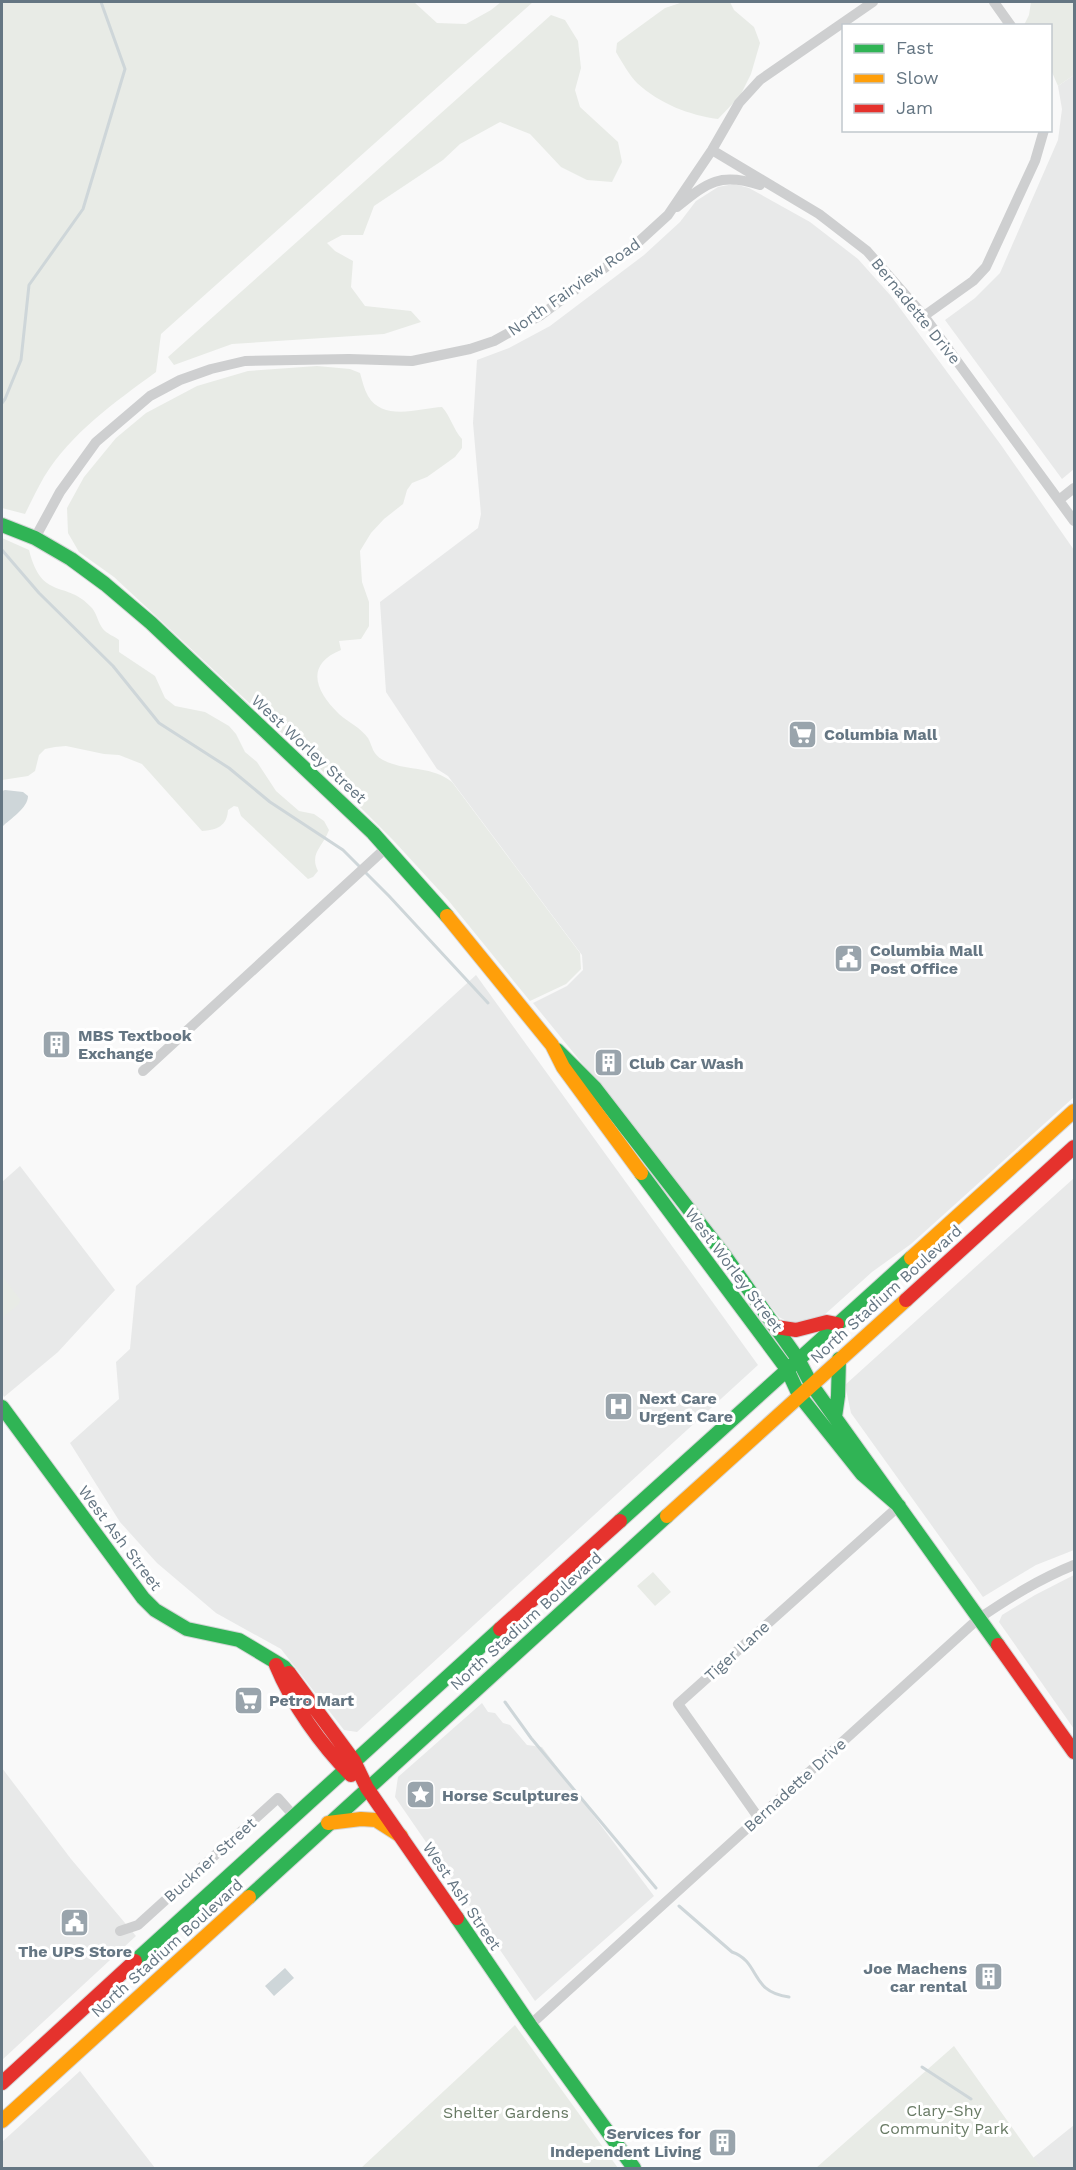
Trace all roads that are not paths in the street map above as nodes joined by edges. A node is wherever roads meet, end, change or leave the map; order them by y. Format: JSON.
{"nodes":[{"id":1,"x":873,"y":2,"type":"edge"},
{"id":2,"x":994,"y":2,"type":"edge"},
{"id":3,"x":1010,"y":24,"type":"edge"},
{"id":4,"x":1043,"y":132,"type":"edge"},
{"id":5,"x":712,"y":150,"type":"junction"},
{"id":6,"x":778,"y":190,"type":"junction"},
{"id":7,"x":668,"y":215,"type":"junction"},
{"id":8,"x":924,"y":316,"type":"junction"},
{"id":9,"x":1074,"y":488,"type":"edge"},
{"id":10,"x":1059,"y":500,"type":"junction"},
{"id":11,"x":1074,"y":521,"type":"edge"},
{"id":12,"x":2,"y":525,"type":"edge"},
{"id":13,"x":35,"y":538,"type":"junction"},
{"id":14,"x":387,"y":847,"type":"junction"},
{"id":15,"x":552,"y":1045,"type":"junction"},
{"id":16,"x":143,"y":1071,"type":"dead end"},
{"id":17,"x":1074,"y":1111,"type":"edge"},
{"id":18,"x":1074,"y":1147,"type":"edge"},
{"id":19,"x":837,"y":1324,"type":"junction"},
{"id":20,"x":776,"y":1327,"type":"junction"},
{"id":21,"x":798,"y":1359,"type":"junction"},
{"id":22,"x":839,"y":1359,"type":"junction"},
{"id":23,"x":787,"y":1369,"type":"junction"},
{"id":24,"x":811,"y":1384,"type":"junction"},
{"id":25,"x":799,"y":1395,"type":"junction"},
{"id":26,"x":2,"y":1407,"type":"edge"},
{"id":27,"x":835,"y":1417,"type":"junction"},
{"id":28,"x":899,"y":1506,"type":"junction"},
{"id":29,"x":1074,"y":1565,"type":"edge"},
{"id":30,"x":978,"y":1619,"type":"junction"},
{"id":31,"x":1074,"y":1752,"type":"edge"},
{"id":32,"x":349,"y":1765,"type":"junction"},
{"id":33,"x":367,"y":1788,"type":"junction"},
{"id":34,"x":294,"y":1816,"type":"junction"},
{"id":35,"x":758,"y":1817,"type":"junction"},
{"id":36,"x":328,"y":1823,"type":"junction"},
{"id":37,"x":401,"y":1836,"type":"junction"},
{"id":38,"x":120,"y":1931,"type":"dead end"},
{"id":39,"x":530,"y":2025,"type":"junction"},
{"id":40,"x":2,"y":2083,"type":"edge"},
{"id":41,"x":2,"y":2121,"type":"edge"},
{"id":42,"x":634,"y":2169,"type":"edge"}],
"edges":[{"from":1,"to":5,"type":"street","name":"North Fairview Road"},
{"from":2,"to":3,"type":"street"},
{"from":4,"to":8,"type":"street"},
{"from":5,"to":6,"type":"street","name":"Bernadette Drive"},
{"from":5,"to":7,"type":"street","name":"North Fairview Road"},
{"from":6,"to":7,"type":"street"},
{"from":6,"to":8,"type":"street","name":"Bernadette Drive"},
{"from":7,"to":13,"type":"street","name":"North Fairview Road"},
{"from":8,"to":10,"type":"street","name":"Bernadette Drive"},
{"from":9,"to":10,"type":"street"},
{"from":10,"to":11,"type":"street","name":"Bernadette Drive"},
{"from":12,"to":13,"type":"street","name":"West Worley Street"},
{"from":13,"to":14,"type":"street","name":"West Worley Street"},
{"from":14,"to":15,"type":"street","name":"West Worley Street"},
{"from":14,"to":16,"type":"street"},
{"from":15,"to":20,"type":"street","name":"West Worley Street"},
{"from":15,"to":23,"type":"street","name":"West Worley Street"},
{"from":17,"to":19,"type":"street","name":"North Stadium Boulevard"},
{"from":18,"to":22,"type":"street","name":"North Stadium Boulevard"},
{"from":19,"to":20,"type":"street"},
{"from":19,"to":21,"type":"street","name":"North Stadium Boulevard"},
{"from":20,"to":21,"type":"street","name":"West Worley Street"},
{"from":21,"to":23,"type":"street","name":"North Stadium Boulevard"},
{"from":21,"to":24,"type":"street","name":"West Worley Street"},
{"from":22,"to":24,"type":"street","name":"North Stadium Boulevard"},
{"from":22,"to":27,"type":"street"},
{"from":23,"to":25,"type":"street","name":"West Worley Street"},
{"from":23,"to":32,"type":"street","name":"North Stadium Boulevard"},
{"from":24,"to":25,"type":"street","name":"North Stadium Boulevard"},
{"from":24,"to":27,"type":"street","name":"West Worley Street"},
{"from":25,"to":28,"type":"street","name":"West Worley Street"},
{"from":25,"to":33,"type":"street","name":"North Stadium Boulevard"},
{"from":26,"to":32,"type":"street","name":"West Ash Street"},
{"from":27,"to":28,"type":"street","name":"West Worley Street"},
{"from":28,"to":30,"type":"street","name":"West Worley Street"},
{"from":28,"to":35,"type":"street","name":"Tiger Lane"},
{"from":29,"to":30,"type":"street","name":"Bernadette Drive"},
{"from":30,"to":31,"type":"street","name":"West Worley Street"},
{"from":30,"to":35,"type":"street","name":"Bernadette Drive"},
{"from":32,"to":33,"type":"street","name":"West Ash Street"},
{"from":32,"to":34,"type":"street","name":"North Stadium Boulevard"},
{"from":33,"to":36,"type":"street","name":"North Stadium Boulevard"},
{"from":33,"to":37,"type":"street","name":"West Ash Street"},
{"from":34,"to":38,"type":"street","name":"Buckner Street"},
{"from":34,"to":40,"type":"street","name":"North Stadium Boulevard"},
{"from":35,"to":39,"type":"street","name":"Bernadette Drive"},
{"from":36,"to":37,"type":"street"},
{"from":36,"to":41,"type":"street","name":"North Stadium Boulevard"},
{"from":37,"to":39,"type":"street","name":"West Ash Street"},
{"from":39,"to":42,"type":"street","name":"West Ash Street"}]}
